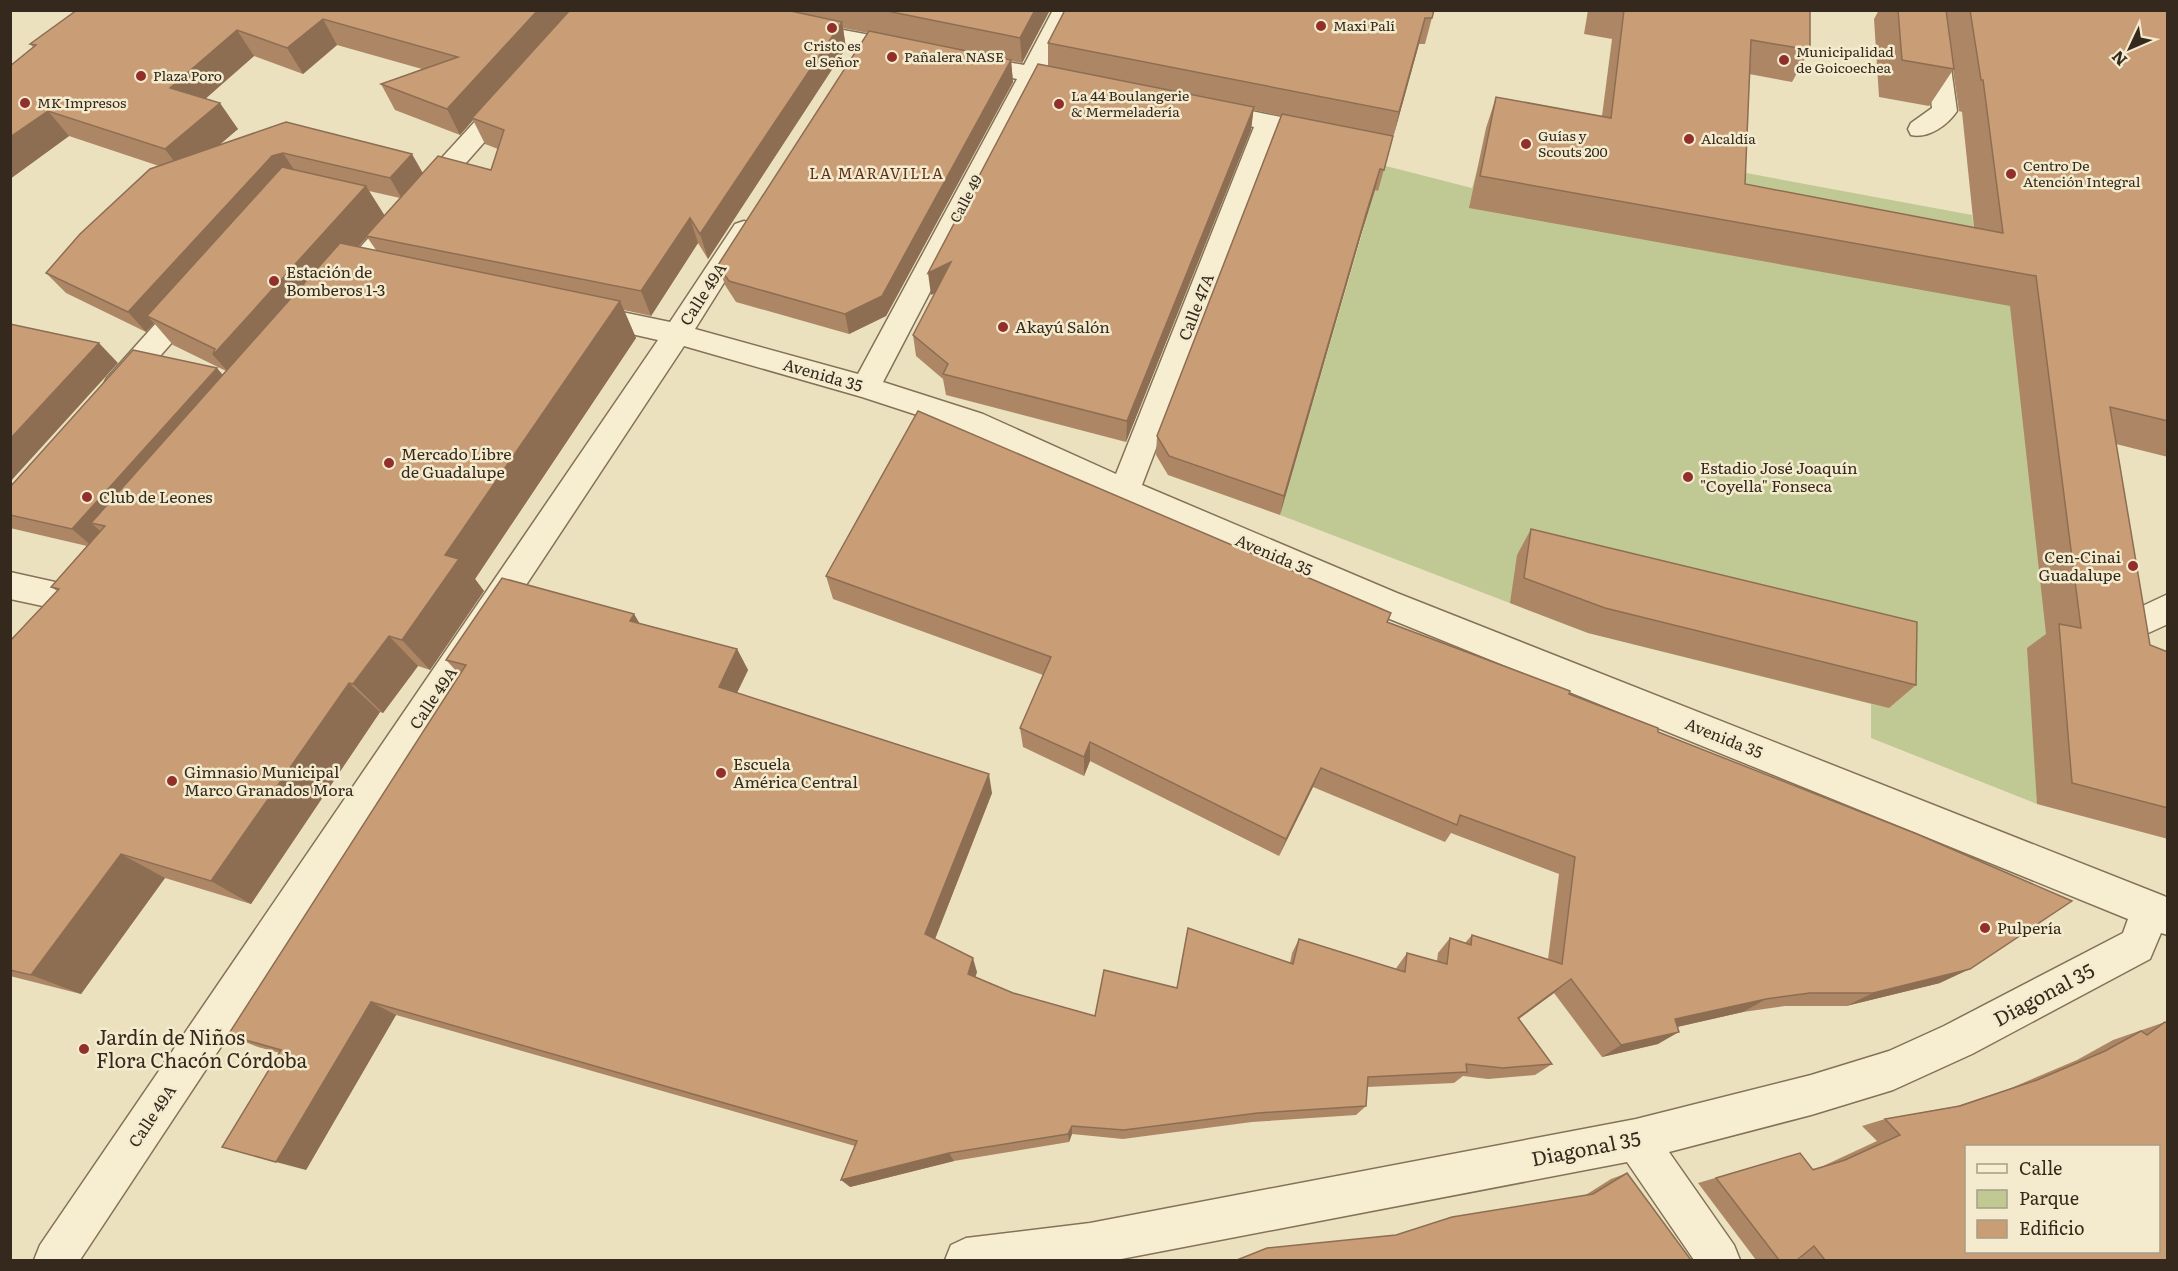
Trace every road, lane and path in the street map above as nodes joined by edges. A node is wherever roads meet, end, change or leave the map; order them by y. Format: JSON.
{"nodes":[{"id":1,"x":1065,"y":10,"type":"edge"},
{"id":2,"x":1932,"y":10,"type":"edge"},
{"id":3,"x":774,"y":24,"type":"edge"},
{"id":4,"x":865,"y":41,"type":"junction"},
{"id":5,"x":846,"y":71,"type":"edge"},
{"id":6,"x":1032,"y":74,"type":"junction"},
{"id":7,"x":526,"y":80,"type":"edge"},
{"id":8,"x":1100,"y":88,"type":"edge"},
{"id":9,"x":1190,"y":106,"type":"edge"},
{"id":10,"x":1269,"y":122,"type":"junction"},
{"id":11,"x":1920,"y":129,"type":"dead end"},
{"id":12,"x":1345,"y":138,"type":"edge"},
{"id":13,"x":374,"y":203,"type":"dead end"},
{"id":14,"x":758,"y":207,"type":"edge"},
{"id":15,"x":408,"y":212,"type":"junction"},
{"id":16,"x":358,"y":267,"type":"junction"},
{"id":17,"x":392,"y":274,"type":"edge"},
{"id":18,"x":209,"y":283,"type":"edge"},
{"id":19,"x":327,"y":302,"type":"edge"},
{"id":20,"x":563,"y":310,"type":"edge"},
{"id":21,"x":677,"y":334,"type":"junction"},
{"id":22,"x":866,"y":387,"type":"junction"},
{"id":23,"x":98,"y":408,"type":"edge"},
{"id":24,"x":1124,"y":491,"type":"junction"},
{"id":25,"x":10,"y":585,"type":"edge"},
{"id":26,"x":2168,"y":608,"type":"edge"},
{"id":27,"x":48,"y":625,"type":"edge"},
{"id":28,"x":2133,"y":626,"type":"edge"},
{"id":29,"x":2159,"y":913,"type":"edge"},
{"id":30,"x":1636,"y":1140,"type":"junction"},
{"id":31,"x":1092,"y":1252,"type":"edge"},
{"id":32,"x":55,"y":1260,"type":"edge"},
{"id":33,"x":966,"y":1260,"type":"edge"},
{"id":34,"x":1719,"y":1260,"type":"edge"}],
"edges":[{"from":1,"to":6,"type":"street","name":"Calle 49"},
{"from":2,"to":11,"type":"street"},
{"from":3,"to":4,"type":"street"},
{"from":4,"to":5,"type":"street"},
{"from":4,"to":6,"type":"street"},
{"from":6,"to":8,"type":"street"},
{"from":6,"to":22,"type":"street","name":"Calle 49"},
{"from":7,"to":15,"type":"street"},
{"from":9,"to":10,"type":"street"},
{"from":10,"to":12,"type":"street"},
{"from":10,"to":24,"type":"street","name":"Calle 47A"},
{"from":13,"to":15,"type":"street"},
{"from":14,"to":21,"type":"street","name":"Calle 49A"},
{"from":15,"to":16,"type":"street"},
{"from":16,"to":17,"type":"street"},
{"from":16,"to":19,"type":"street"},
{"from":18,"to":23,"type":"street"},
{"from":20,"to":21,"type":"street","name":"Avenida 35"},
{"from":21,"to":22,"type":"street","name":"Avenida 35"},
{"from":21,"to":32,"type":"street","name":"Calle 49A"},
{"from":22,"to":24,"type":"street","name":"Avenida 35"},
{"from":24,"to":29,"type":"street","name":"Avenida 35"},
{"from":25,"to":27,"type":"street"},
{"from":26,"to":28,"type":"street"},
{"from":29,"to":30,"type":"street","name":"Diagonal 35"},
{"from":30,"to":31,"type":"street","name":"Diagonal 35"},
{"from":30,"to":34,"type":"street"},
{"from":31,"to":33,"type":"street","name":"Diagonal 35"}]}
